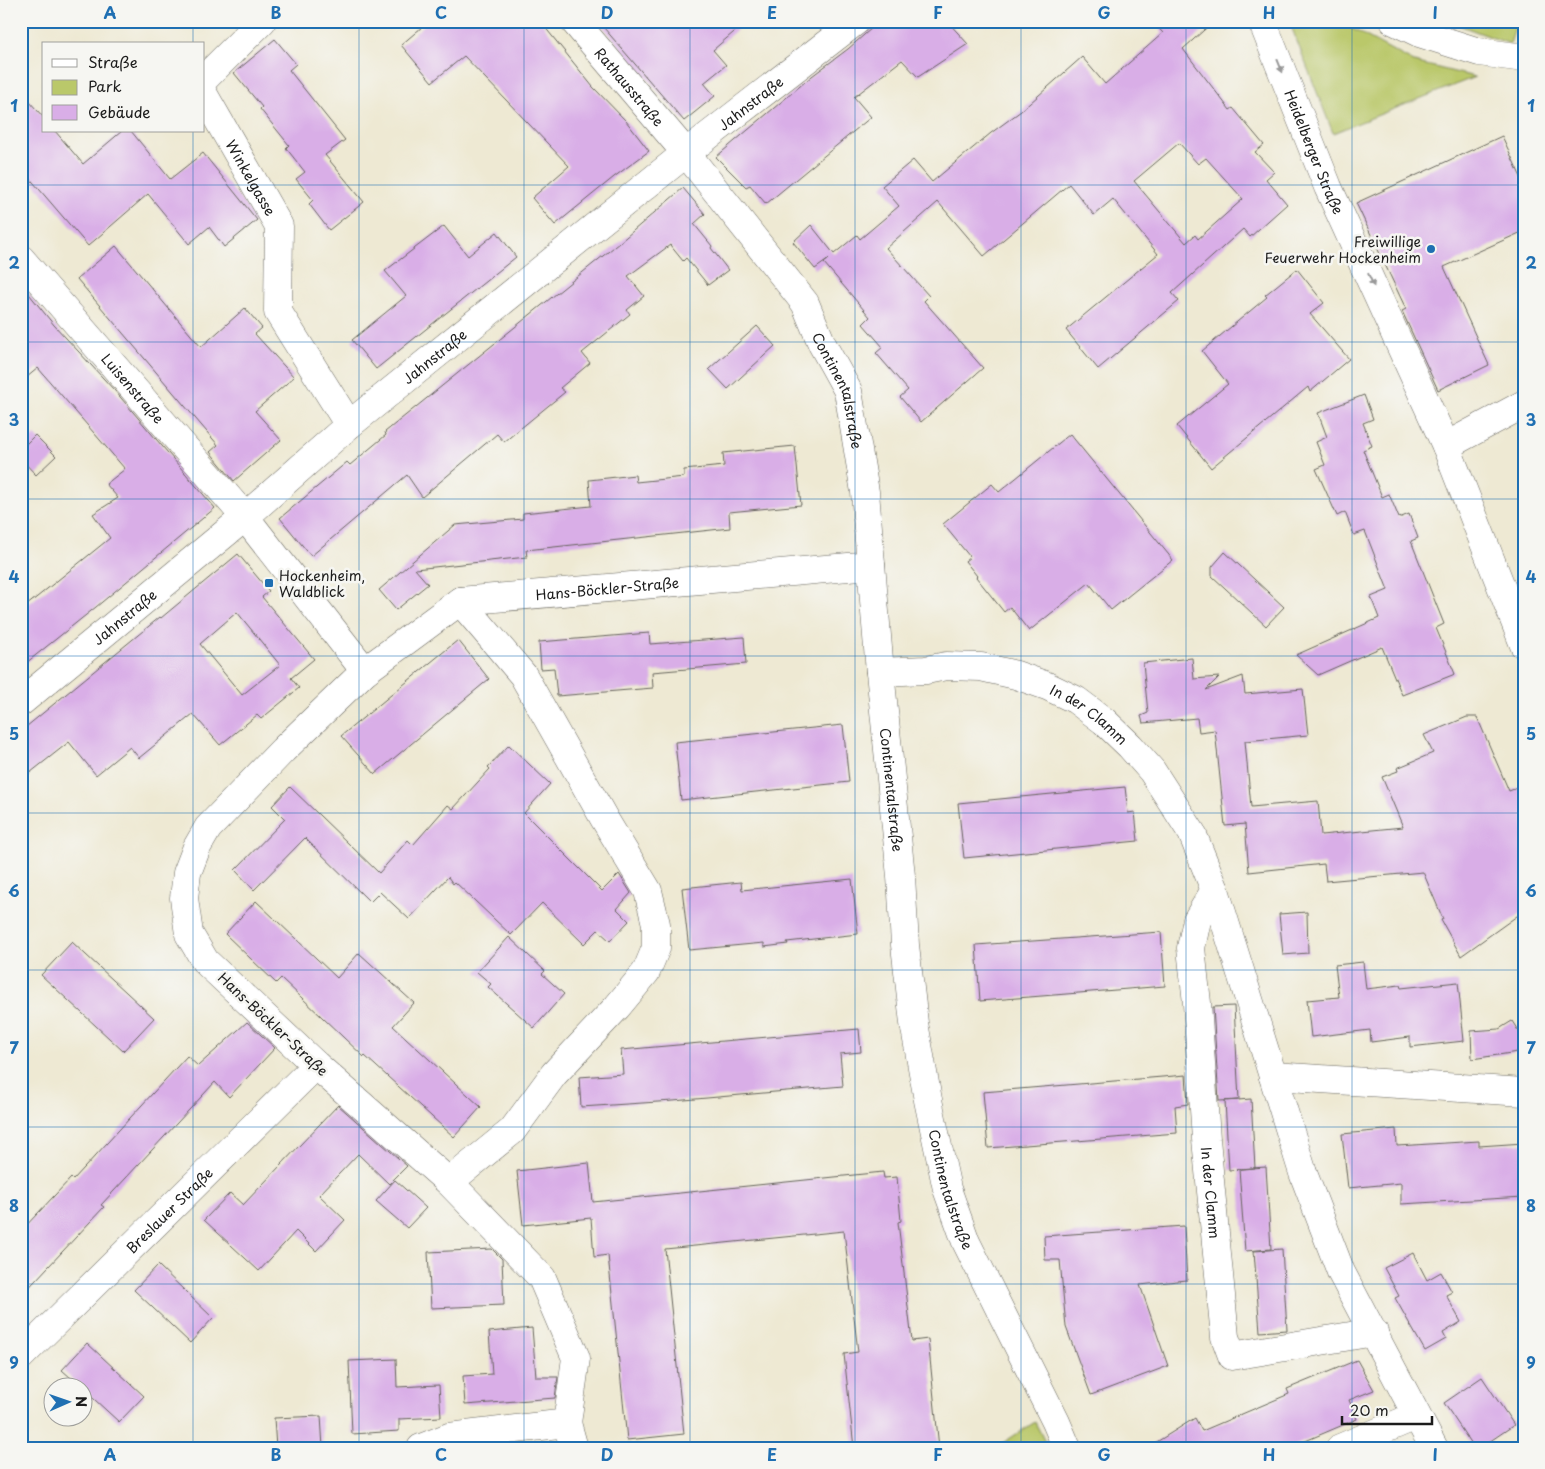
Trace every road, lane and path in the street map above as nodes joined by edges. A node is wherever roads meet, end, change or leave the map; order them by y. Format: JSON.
{"nodes":[{"id":1,"x":262,"y":21,"type":"edge"},
{"id":2,"x":574,"y":21,"type":"edge"},
{"id":3,"x":856,"y":21,"type":"edge"},
{"id":4,"x":1262,"y":21,"type":"edge"},
{"id":5,"x":1394,"y":21,"type":"edge"},
{"id":6,"x":1524,"y":58,"type":"edge"},
{"id":7,"x":205,"y":78,"type":"edge"},
{"id":8,"x":205,"y":97,"type":"edge"},
{"id":9,"x":686,"y":153,"type":"junction"},
{"id":10,"x":21,"y":259,"type":"edge"},
{"id":11,"x":1524,"y":404,"type":"edge"},
{"id":12,"x":349,"y":425,"type":"junction"},
{"id":13,"x":1446,"y":446,"type":"junction"},
{"id":14,"x":245,"y":517,"type":"junction"},
{"id":15,"x":871,"y":565,"type":"junction"},
{"id":16,"x":460,"y":601,"type":"junction"},
{"id":17,"x":1524,"y":645,"type":"edge"},
{"id":18,"x":365,"y":671,"type":"junction"},
{"id":19,"x":880,"y":672,"type":"junction"},
{"id":20,"x":21,"y":702,"type":"edge"},
{"id":21,"x":1216,"y":890,"type":"junction"},
{"id":22,"x":316,"y":1065,"type":"junction"},
{"id":23,"x":1273,"y":1076,"type":"junction"},
{"id":24,"x":1524,"y":1092,"type":"edge"},
{"id":25,"x":449,"y":1182,"type":"junction"},
{"id":26,"x":1374,"y":1332,"type":"junction"},
{"id":27,"x":21,"y":1356,"type":"edge"},
{"id":28,"x":1416,"y":1416,"type":"junction"},
{"id":29,"x":570,"y":1435,"type":"edge"},
{"id":30,"x":421,"y":1448,"type":"edge"},
{"id":31,"x":1067,"y":1448,"type":"edge"},
{"id":32,"x":1340,"y":1448,"type":"edge"},
{"id":33,"x":1434,"y":1448,"type":"edge"}],
"edges":[{"from":1,"to":7,"type":"street"},
{"from":2,"to":9,"type":"street","name":"Rathausstraße"},
{"from":3,"to":9,"type":"street","name":"Jahnstraße"},
{"from":4,"to":13,"type":"street","name":"Heidelberger Straße","one_way":true},
{"from":5,"to":6,"type":"street"},
{"from":8,"to":12,"type":"street","name":"Winkelgasse"},
{"from":9,"to":12,"type":"street","name":"Jahnstraße"},
{"from":9,"to":15,"type":"street","name":"Continentalstraße"},
{"from":10,"to":14,"type":"street","name":"Luisenstraße"},
{"from":11,"to":13,"type":"street"},
{"from":12,"to":14,"type":"street","name":"Jahnstraße"},
{"from":13,"to":17,"type":"street","name":"Heidelberger Straße"},
{"from":14,"to":18,"type":"street"},
{"from":14,"to":20,"type":"street","name":"Jahnstraße"},
{"from":15,"to":16,"type":"street","name":"Hans-Böckler-Straße"},
{"from":15,"to":19,"type":"street","name":"Continentalstraße"},
{"from":16,"to":18,"type":"street","name":"Hans-Böckler-Straße"},
{"from":16,"to":25,"type":"street"},
{"from":18,"to":22,"type":"street","name":"Hans-Böckler-Straße"},
{"from":19,"to":21,"type":"street","name":"In der Clamm"},
{"from":19,"to":31,"type":"street","name":"Continentalstraße"},
{"from":21,"to":23,"type":"street","name":"In der Clamm"},
{"from":21,"to":26,"type":"street","name":"In der Clamm"},
{"from":22,"to":25,"type":"street","name":"Hans-Böckler-Straße"},
{"from":22,"to":27,"type":"street","name":"Breslauer Straße"},
{"from":23,"to":24,"type":"street"},
{"from":23,"to":26,"type":"street","name":"In der Clamm"},
{"from":25,"to":29,"type":"street","name":"Hans-Böckler-Straße"},
{"from":26,"to":28,"type":"street","name":"In der Clamm"},
{"from":28,"to":32,"type":"street"},
{"from":28,"to":33,"type":"street","name":"In der Clamm"},
{"from":29,"to":30,"type":"street"}]}
